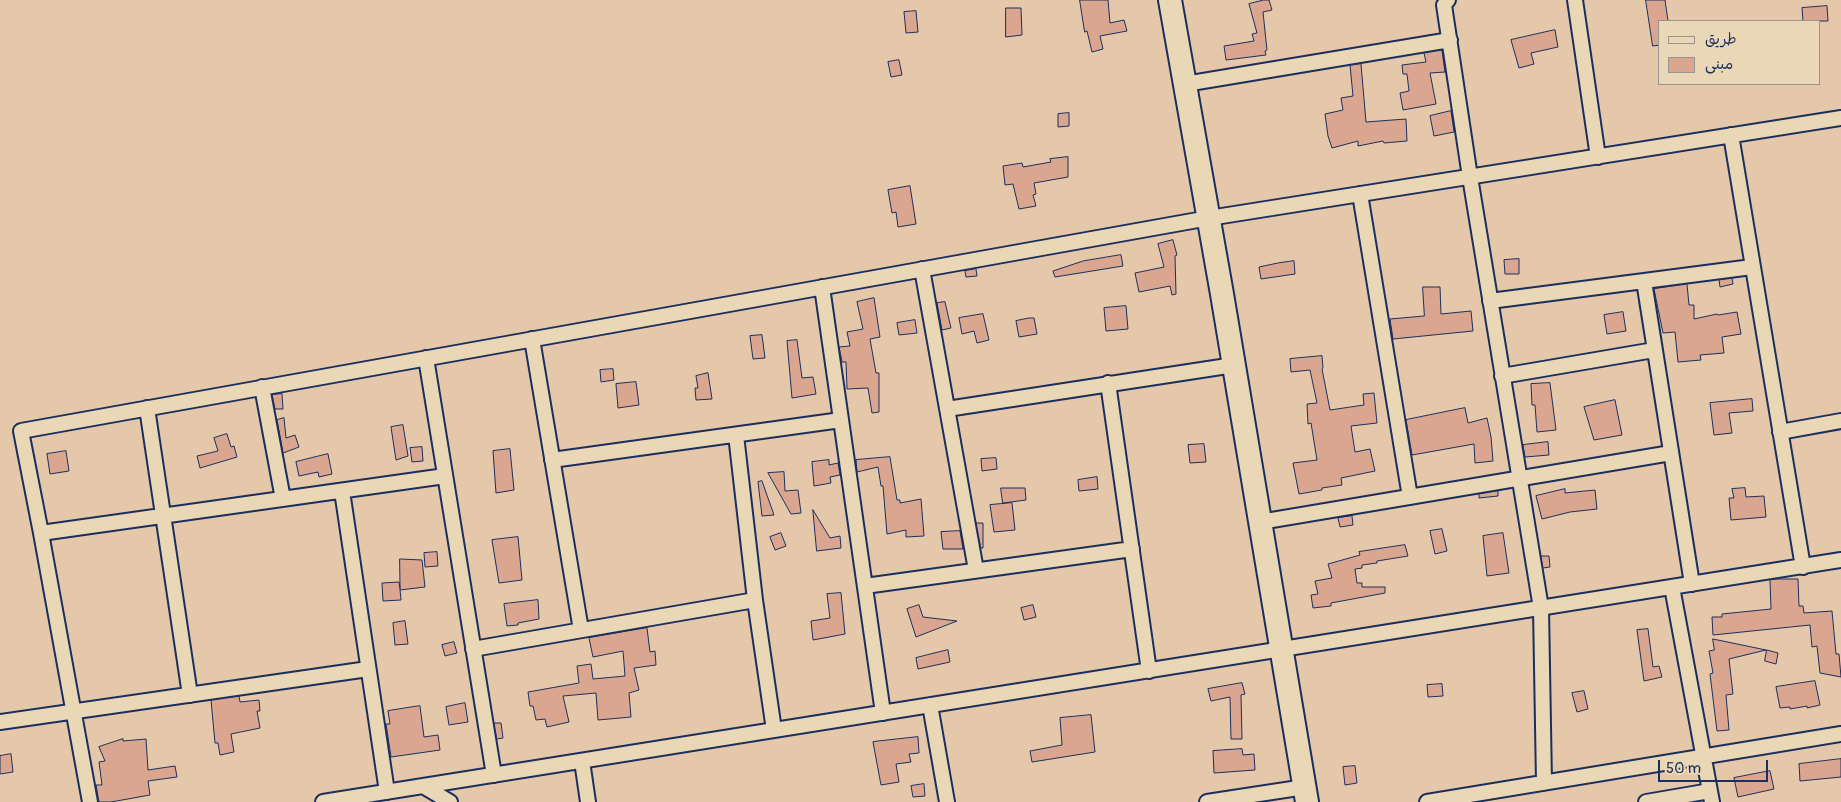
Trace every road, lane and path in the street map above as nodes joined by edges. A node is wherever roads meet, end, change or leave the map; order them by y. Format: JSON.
{"nodes":[{"id":1,"x":1170,"y":0,"type":"edge"},
{"id":2,"x":1448,"y":0,"type":"edge"},
{"id":3,"x":1574,"y":0,"type":"edge"},
{"id":4,"x":1450,"y":40,"type":"junction"},
{"id":5,"x":1185,"y":84,"type":"junction"},
{"id":6,"x":1841,"y":118,"type":"edge"},
{"id":7,"x":1731,"y":135,"type":"junction"},
{"id":8,"x":1598,"y":156,"type":"junction"},
{"id":9,"x":1470,"y":177,"type":"junction"},
{"id":10,"x":1360,"y":194,"type":"junction"},
{"id":11,"x":1209,"y":218,"type":"junction"},
{"id":12,"x":1752,"y":267,"type":"junction"},
{"id":13,"x":922,"y":269,"type":"junction"},
{"id":14,"x":1644,"y":281,"type":"junction"},
{"id":15,"x":822,"y":287,"type":"junction"},
{"id":16,"x":1490,"y":301,"type":"junction"},
{"id":17,"x":532,"y":339,"type":"junction"},
{"id":18,"x":1654,"y":350,"type":"junction"},
{"id":19,"x":426,"y":358,"type":"junction"},
{"id":20,"x":1234,"y":364,"type":"junction"},
{"id":21,"x":1502,"y":376,"type":"junction"},
{"id":22,"x":1108,"y":383,"type":"junction"},
{"id":23,"x":262,"y":387,"type":"junction"},
{"id":24,"x":146,"y":408,"type":"junction"},
{"id":25,"x":947,"y":409,"type":"junction"},
{"id":26,"x":841,"y":420,"type":"junction"},
{"id":27,"x":1841,"y":422,"type":"edge"},
{"id":28,"x":1780,"y":432,"type":"junction"},
{"id":29,"x":736,"y":434,"type":"junction"},
{"id":30,"x":1671,"y":453,"type":"junction"},
{"id":31,"x":552,"y":460,"type":"junction"},
{"id":32,"x":445,"y":476,"type":"junction"},
{"id":33,"x":1519,"y":478,"type":"junction"},
{"id":34,"x":342,"y":491,"type":"junction"},
{"id":35,"x":1410,"y":497,"type":"junction"},
{"id":36,"x":284,"y":499,"type":"junction"},
{"id":37,"x":163,"y":516,"type":"junction"},
{"id":38,"x":1260,"y":522,"type":"junction"},
{"id":39,"x":42,"y":533,"type":"junction"},
{"id":40,"x":1132,"y":549,"type":"junction"},
{"id":41,"x":1841,"y":560,"type":"edge"},
{"id":42,"x":1803,"y":567,"type":"junction"},
{"id":43,"x":976,"y":570,"type":"junction"},
{"id":44,"x":1692,"y":584,"type":"junction"},
{"id":45,"x":864,"y":586,"type":"junction"},
{"id":46,"x":1672,"y":587,"type":"junction"},
{"id":47,"x":755,"y":600,"type":"junction"},
{"id":48,"x":1541,"y":608,"type":"junction"},
{"id":49,"x":581,"y":630,"type":"junction"},
{"id":50,"x":473,"y":649,"type":"junction"},
{"id":51,"x":1281,"y":650,"type":"junction"},
{"id":52,"x":368,"y":669,"type":"junction"},
{"id":53,"x":1149,"y":671,"type":"junction"},
{"id":54,"x":190,"y":695,"type":"junction"},
{"id":55,"x":930,"y":705,"type":"junction"},
{"id":56,"x":74,"y":712,"type":"junction"},
{"id":57,"x":883,"y":713,"type":"junction"},
{"id":58,"x":0,"y":722,"type":"edge"},
{"id":59,"x":774,"y":730,"type":"junction"},
{"id":60,"x":1841,"y":734,"type":"edge"},
{"id":61,"x":1704,"y":758,"type":"junction"},
{"id":62,"x":582,"y":761,"type":"junction"},
{"id":63,"x":494,"y":775,"type":"junction"},
{"id":64,"x":1544,"y":783,"type":"junction"},
{"id":65,"x":423,"y":786,"type":"junction"},
{"id":66,"x":386,"y":792,"type":"junction"},
{"id":67,"x":1306,"y":795,"type":"edge"},
{"id":68,"x":1711,"y":796,"type":"edge"},
{"id":69,"x":349,"y":800,"type":"edge"},
{"id":70,"x":90,"y":802,"type":"edge"},
{"id":71,"x":323,"y":802,"type":"edge"},
{"id":72,"x":450,"y":802,"type":"edge"},
{"id":73,"x":588,"y":802,"type":"edge"},
{"id":74,"x":947,"y":802,"type":"edge"},
{"id":75,"x":1207,"y":802,"type":"edge"},
{"id":76,"x":1426,"y":802,"type":"edge"},
{"id":77,"x":1646,"y":802,"type":"edge"}],
"edges":[{"from":1,"to":5,"type":"main road"},
{"from":2,"to":4,"type":"street"},
{"from":3,"to":8,"type":"street"},
{"from":4,"to":5,"type":"street"},
{"from":4,"to":9,"type":"street"},
{"from":5,"to":11,"type":"main road"},
{"from":6,"to":7,"type":"street"},
{"from":7,"to":8,"type":"street"},
{"from":7,"to":12,"type":"street"},
{"from":8,"to":9,"type":"street"},
{"from":9,"to":10,"type":"street"},
{"from":9,"to":16,"type":"street"},
{"from":10,"to":11,"type":"street"},
{"from":10,"to":35,"type":"street"},
{"from":11,"to":13,"type":"street"},
{"from":11,"to":20,"type":"main road"},
{"from":12,"to":14,"type":"street"},
{"from":12,"to":28,"type":"street"},
{"from":13,"to":15,"type":"street"},
{"from":13,"to":25,"type":"street"},
{"from":14,"to":16,"type":"street"},
{"from":14,"to":18,"type":"street"},
{"from":15,"to":17,"type":"street"},
{"from":15,"to":26,"type":"street"},
{"from":16,"to":21,"type":"street"},
{"from":17,"to":19,"type":"street"},
{"from":17,"to":31,"type":"street"},
{"from":18,"to":21,"type":"street"},
{"from":18,"to":30,"type":"street"},
{"from":19,"to":23,"type":"street"},
{"from":19,"to":32,"type":"street"},
{"from":20,"to":22,"type":"street"},
{"from":20,"to":38,"type":"main road"},
{"from":21,"to":33,"type":"street"},
{"from":22,"to":25,"type":"street"},
{"from":22,"to":40,"type":"street"},
{"from":23,"to":24,"type":"street"},
{"from":23,"to":36,"type":"street"},
{"from":24,"to":37,"type":"street"},
{"from":24,"to":39,"type":"street"},
{"from":25,"to":43,"type":"street"},
{"from":26,"to":29,"type":"street"},
{"from":26,"to":45,"type":"street"},
{"from":27,"to":28,"type":"street"},
{"from":28,"to":42,"type":"street"},
{"from":29,"to":31,"type":"street"},
{"from":29,"to":47,"type":"street"},
{"from":30,"to":33,"type":"street"},
{"from":30,"to":44,"type":"street"},
{"from":31,"to":49,"type":"street"},
{"from":32,"to":34,"type":"street"},
{"from":32,"to":50,"type":"street"},
{"from":33,"to":35,"type":"street"},
{"from":33,"to":48,"type":"street"},
{"from":34,"to":36,"type":"street"},
{"from":34,"to":52,"type":"street"},
{"from":35,"to":38,"type":"street"},
{"from":36,"to":37,"type":"street"},
{"from":37,"to":39,"type":"street"},
{"from":37,"to":54,"type":"street"},
{"from":38,"to":51,"type":"main road"},
{"from":39,"to":56,"type":"street"},
{"from":40,"to":43,"type":"street"},
{"from":40,"to":53,"type":"street"},
{"from":41,"to":42,"type":"street"},
{"from":42,"to":44,"type":"street"},
{"from":43,"to":45,"type":"street"},
{"from":44,"to":46,"type":"street"},
{"from":45,"to":57,"type":"street"},
{"from":46,"to":48,"type":"street"},
{"from":46,"to":61,"type":"street"},
{"from":47,"to":49,"type":"street"},
{"from":47,"to":59,"type":"street"},
{"from":48,"to":51,"type":"street"},
{"from":48,"to":64,"type":"street"},
{"from":49,"to":50,"type":"street"},
{"from":50,"to":63,"type":"street"},
{"from":51,"to":53,"type":"street"},
{"from":51,"to":67,"type":"main road"},
{"from":52,"to":54,"type":"street"},
{"from":52,"to":66,"type":"street"},
{"from":53,"to":55,"type":"street"},
{"from":54,"to":56,"type":"street"},
{"from":55,"to":57,"type":"street"},
{"from":55,"to":74,"type":"street"},
{"from":56,"to":58,"type":"street"},
{"from":56,"to":70,"type":"street"},
{"from":57,"to":59,"type":"street"},
{"from":59,"to":62,"type":"street"},
{"from":60,"to":61,"type":"street"},
{"from":61,"to":64,"type":"street"},
{"from":61,"to":68,"type":"street"},
{"from":62,"to":63,"type":"street"},
{"from":62,"to":73,"type":"street"},
{"from":63,"to":65,"type":"street"},
{"from":64,"to":76,"type":"street"},
{"from":65,"to":66,"type":"street"},
{"from":65,"to":72,"type":"street"},
{"from":66,"to":69,"type":"street"},
{"from":67,"to":75,"type":"street"},
{"from":68,"to":77,"type":"street"},
{"from":69,"to":71,"type":"street"}]}
